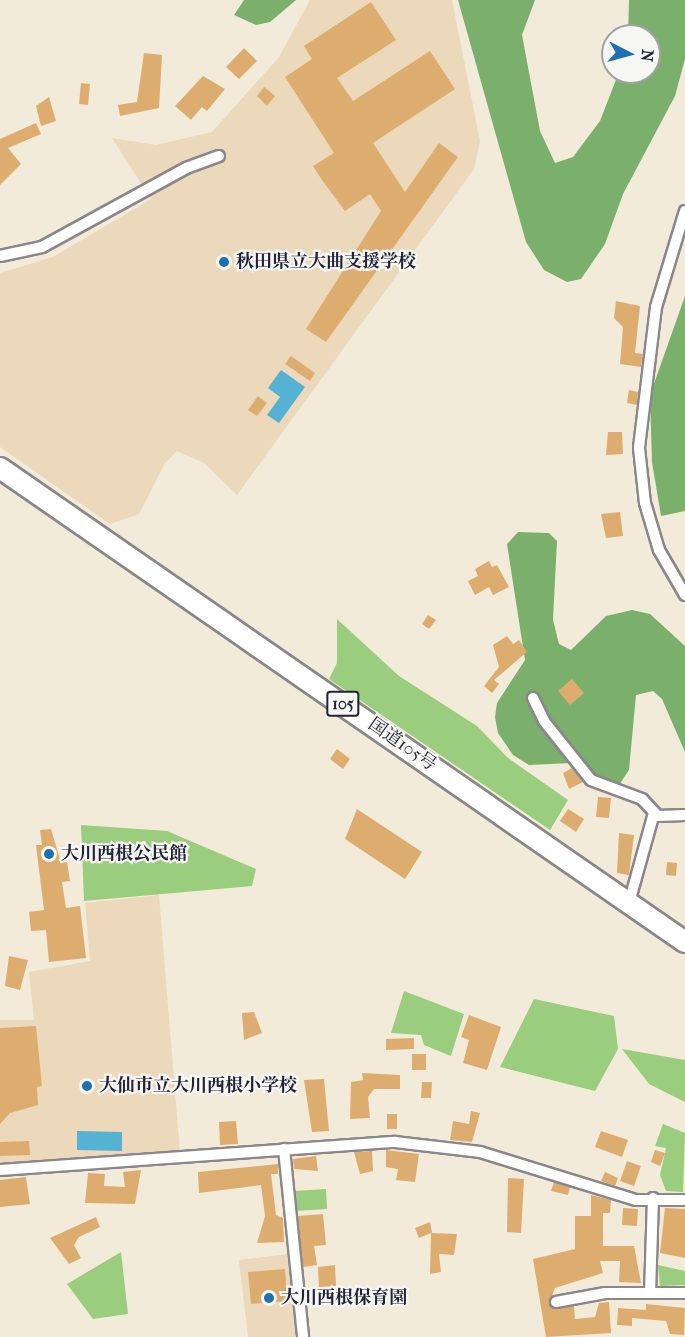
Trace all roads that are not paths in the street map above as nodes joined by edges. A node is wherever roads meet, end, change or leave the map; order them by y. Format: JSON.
{"nodes":[{"id":1,"x":219,"y":156,"type":"dead end"},
{"id":2,"x":685,"y":211,"type":"edge"},
{"id":3,"x":0,"y":256,"type":"edge"},
{"id":4,"x":0,"y":468,"type":"edge"},
{"id":5,"x":685,"y":595,"type":"edge"},
{"id":6,"x":533,"y":698,"type":"dead end"},
{"id":7,"x":654,"y":813,"type":"junction"},
{"id":8,"x":685,"y":815,"type":"edge"},
{"id":9,"x":629,"y":903,"type":"junction"},
{"id":10,"x":685,"y":942,"type":"edge"},
{"id":11,"x":284,"y":1149,"type":"junction"},
{"id":12,"x":0,"y":1170,"type":"edge"},
{"id":13,"x":653,"y":1198,"type":"junction"},
{"id":14,"x":685,"y":1200,"type":"edge"},
{"id":15,"x":650,"y":1293,"type":"junction"},
{"id":16,"x":685,"y":1293,"type":"edge"},
{"id":17,"x":556,"y":1302,"type":"dead end"},
{"id":18,"x":303,"y":1337,"type":"edge"}],
"edges":[{"from":1,"to":3,"type":"street"},
{"from":2,"to":5,"type":"street"},
{"from":4,"to":9,"type":"highway","name":"国道105号","number":"105"},
{"from":6,"to":7,"type":"street"},
{"from":7,"to":8,"type":"street"},
{"from":7,"to":9,"type":"street"},
{"from":9,"to":10,"type":"highway","name":"国道105号","number":"105"},
{"from":11,"to":12,"type":"street"},
{"from":11,"to":13,"type":"street"},
{"from":11,"to":18,"type":"street"},
{"from":13,"to":14,"type":"street"},
{"from":13,"to":15,"type":"street"},
{"from":15,"to":16,"type":"street"},
{"from":15,"to":17,"type":"street"}]}
